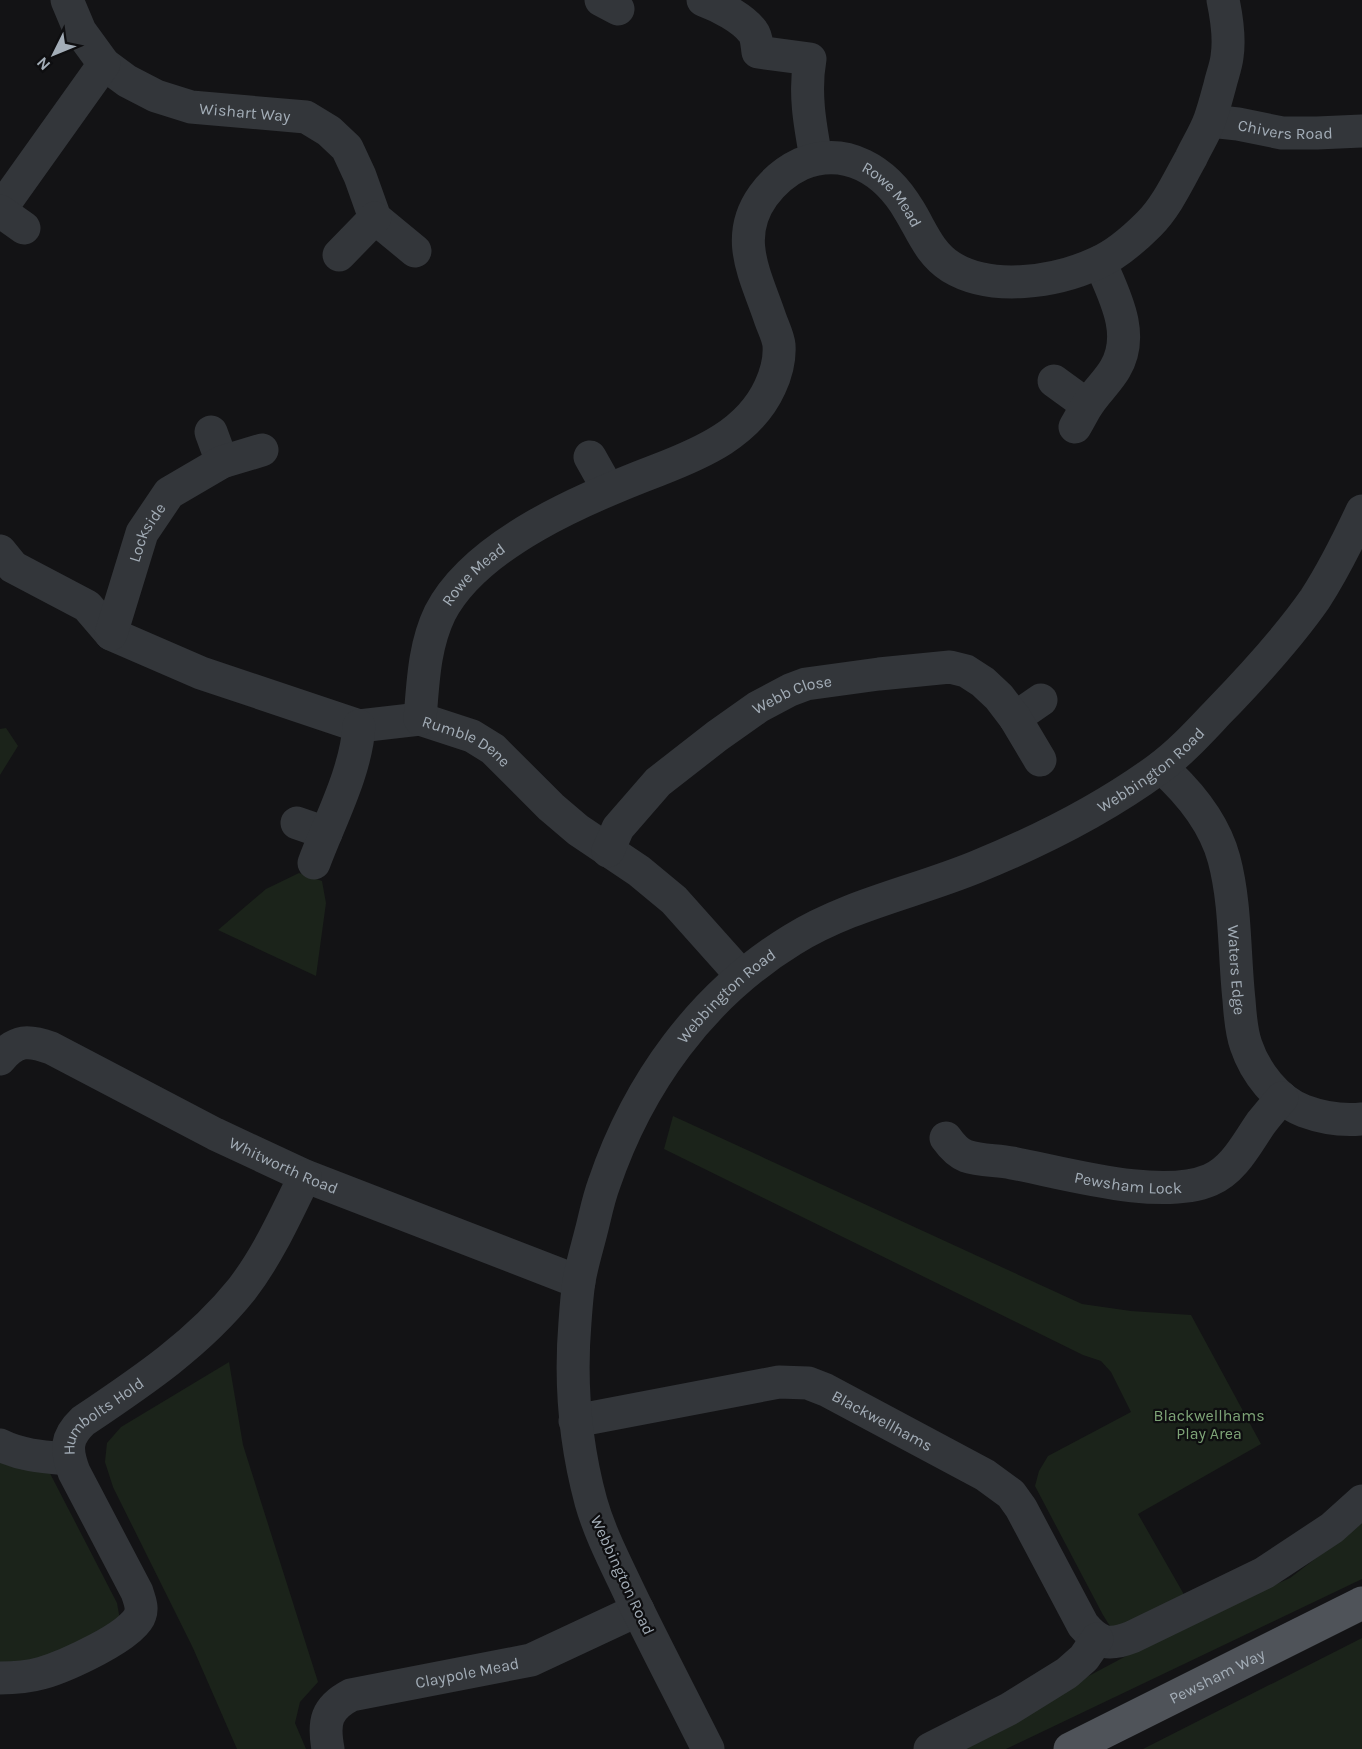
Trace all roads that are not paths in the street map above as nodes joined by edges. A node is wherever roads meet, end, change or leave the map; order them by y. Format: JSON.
{"nodes":[{"id":1,"x":68,"y":0,"type":"edge"},
{"id":2,"x":703,"y":0,"type":"edge"},
{"id":3,"x":1223,"y":0,"type":"edge"},
{"id":4,"x":104,"y":64,"type":"junction"},
{"id":5,"x":1210,"y":121,"type":"junction"},
{"id":6,"x":1362,"y":131,"type":"edge"},
{"id":7,"x":816,"y":158,"type":"junction"},
{"id":8,"x":8,"y":217,"type":"edge"},
{"id":9,"x":375,"y":218,"type":"junction"},
{"id":10,"x":415,"y":251,"type":"dead end"},
{"id":11,"x":339,"y":255,"type":"dead end"},
{"id":12,"x":1100,"y":262,"type":"junction"},
{"id":13,"x":1054,"y":381,"type":"dead end"},
{"id":14,"x":211,"y":432,"type":"dead end"},
{"id":15,"x":262,"y":450,"type":"dead end"},
{"id":16,"x":590,"y":457,"type":"dead end"},
{"id":17,"x":222,"y":462,"type":"junction"},
{"id":18,"x":609,"y":489,"type":"junction"},
{"id":19,"x":1362,"y":511,"type":"edge"},
{"id":20,"x":0,"y":551,"type":"edge"},
{"id":21,"x":1353,"y":554,"type":"edge"},
{"id":22,"x":111,"y":634,"type":"junction"},
{"id":23,"x":420,"y":719,"type":"junction"},
{"id":24,"x":359,"y":726,"type":"junction"},
{"id":25,"x":1040,"y":760,"type":"dead end"},
{"id":26,"x":1161,"y":766,"type":"junction"},
{"id":27,"x":608,"y":850,"type":"junction"},
{"id":28,"x":314,"y":863,"type":"dead end"},
{"id":29,"x":741,"y":975,"type":"junction"},
{"id":30,"x":1,"y":1054,"type":"edge"},
{"id":31,"x":1282,"y":1098,"type":"junction"},
{"id":32,"x":1362,"y":1119,"type":"edge"},
{"id":33,"x":951,"y":1152,"type":"dead end"},
{"id":34,"x":305,"y":1176,"type":"junction"},
{"id":35,"x":579,"y":1282,"type":"junction"},
{"id":36,"x":575,"y":1421,"type":"junction"},
{"id":37,"x":0,"y":1445,"type":"edge"},
{"id":38,"x":69,"y":1459,"type":"junction"},
{"id":39,"x":1362,"y":1501,"type":"edge"},
{"id":40,"x":1362,"y":1603,"type":"edge"},
{"id":41,"x":638,"y":1610,"type":"junction"},
{"id":42,"x":1097,"y":1639,"type":"junction"},
{"id":43,"x":0,"y":1678,"type":"edge"},
{"id":44,"x":328,"y":1749,"type":"edge"},
{"id":45,"x":708,"y":1749,"type":"edge"},
{"id":46,"x":930,"y":1749,"type":"edge"},
{"id":47,"x":1070,"y":1749,"type":"edge"}],
"edges":[{"from":1,"to":4,"type":"street","name":"Wishart Way"},
{"from":2,"to":7,"type":"street"},
{"from":3,"to":5,"type":"street","name":"Rowe Mead"},
{"from":4,"to":8,"type":"street"},
{"from":4,"to":9,"type":"street","name":"Wishart Way"},
{"from":5,"to":6,"type":"street","name":"Chivers Road"},
{"from":5,"to":12,"type":"street","name":"Rowe Mead"},
{"from":7,"to":12,"type":"street","name":"Rowe Mead"},
{"from":7,"to":18,"type":"street","name":"Rowe Mead"},
{"from":9,"to":10,"type":"street"},
{"from":9,"to":11,"type":"street"},
{"from":12,"to":13,"type":"street"},
{"from":14,"to":17,"type":"street"},
{"from":15,"to":17,"type":"street","name":"Lockside"},
{"from":16,"to":18,"type":"street"},
{"from":17,"to":22,"type":"street","name":"Lockside"},
{"from":18,"to":23,"type":"street","name":"Rowe Mead"},
{"from":19,"to":21,"type":"street","name":"Webbington Road"},
{"from":20,"to":22,"type":"street","name":"Rumble Dene"},
{"from":21,"to":26,"type":"street","name":"Webbington Road"},
{"from":22,"to":24,"type":"street","name":"Rumble Dene"},
{"from":23,"to":24,"type":"street","name":"Rumble Dene"},
{"from":23,"to":27,"type":"street","name":"Rumble Dene"},
{"from":24,"to":28,"type":"street"},
{"from":25,"to":27,"type":"street","name":"Webb Close"},
{"from":26,"to":29,"type":"street","name":"Webbington Road"},
{"from":26,"to":31,"type":"street","name":"Waters Edge"},
{"from":27,"to":29,"type":"street","name":"Rumble Dene"},
{"from":29,"to":35,"type":"street","name":"Webbington Road"},
{"from":30,"to":34,"type":"street","name":"Whitworth Road"},
{"from":31,"to":32,"type":"street","name":"Waters Edge"},
{"from":31,"to":33,"type":"street","name":"Pewsham Lock"},
{"from":34,"to":35,"type":"street","name":"Whitworth Road"},
{"from":34,"to":38,"type":"street","name":"Humbolts Hold"},
{"from":35,"to":36,"type":"street","name":"Webbington Road"},
{"from":36,"to":41,"type":"street","name":"Webbington Road"},
{"from":36,"to":42,"type":"street","name":"Blackwellhams"},
{"from":37,"to":38,"type":"street"},
{"from":38,"to":43,"type":"street","name":"Humbolts Hold"},
{"from":39,"to":42,"type":"street"},
{"from":40,"to":47,"type":"main road","name":"Pewsham Way"},
{"from":41,"to":44,"type":"street","name":"Claypole Mead"},
{"from":41,"to":45,"type":"street","name":"Webbington Road"},
{"from":42,"to":46,"type":"street"}]}
